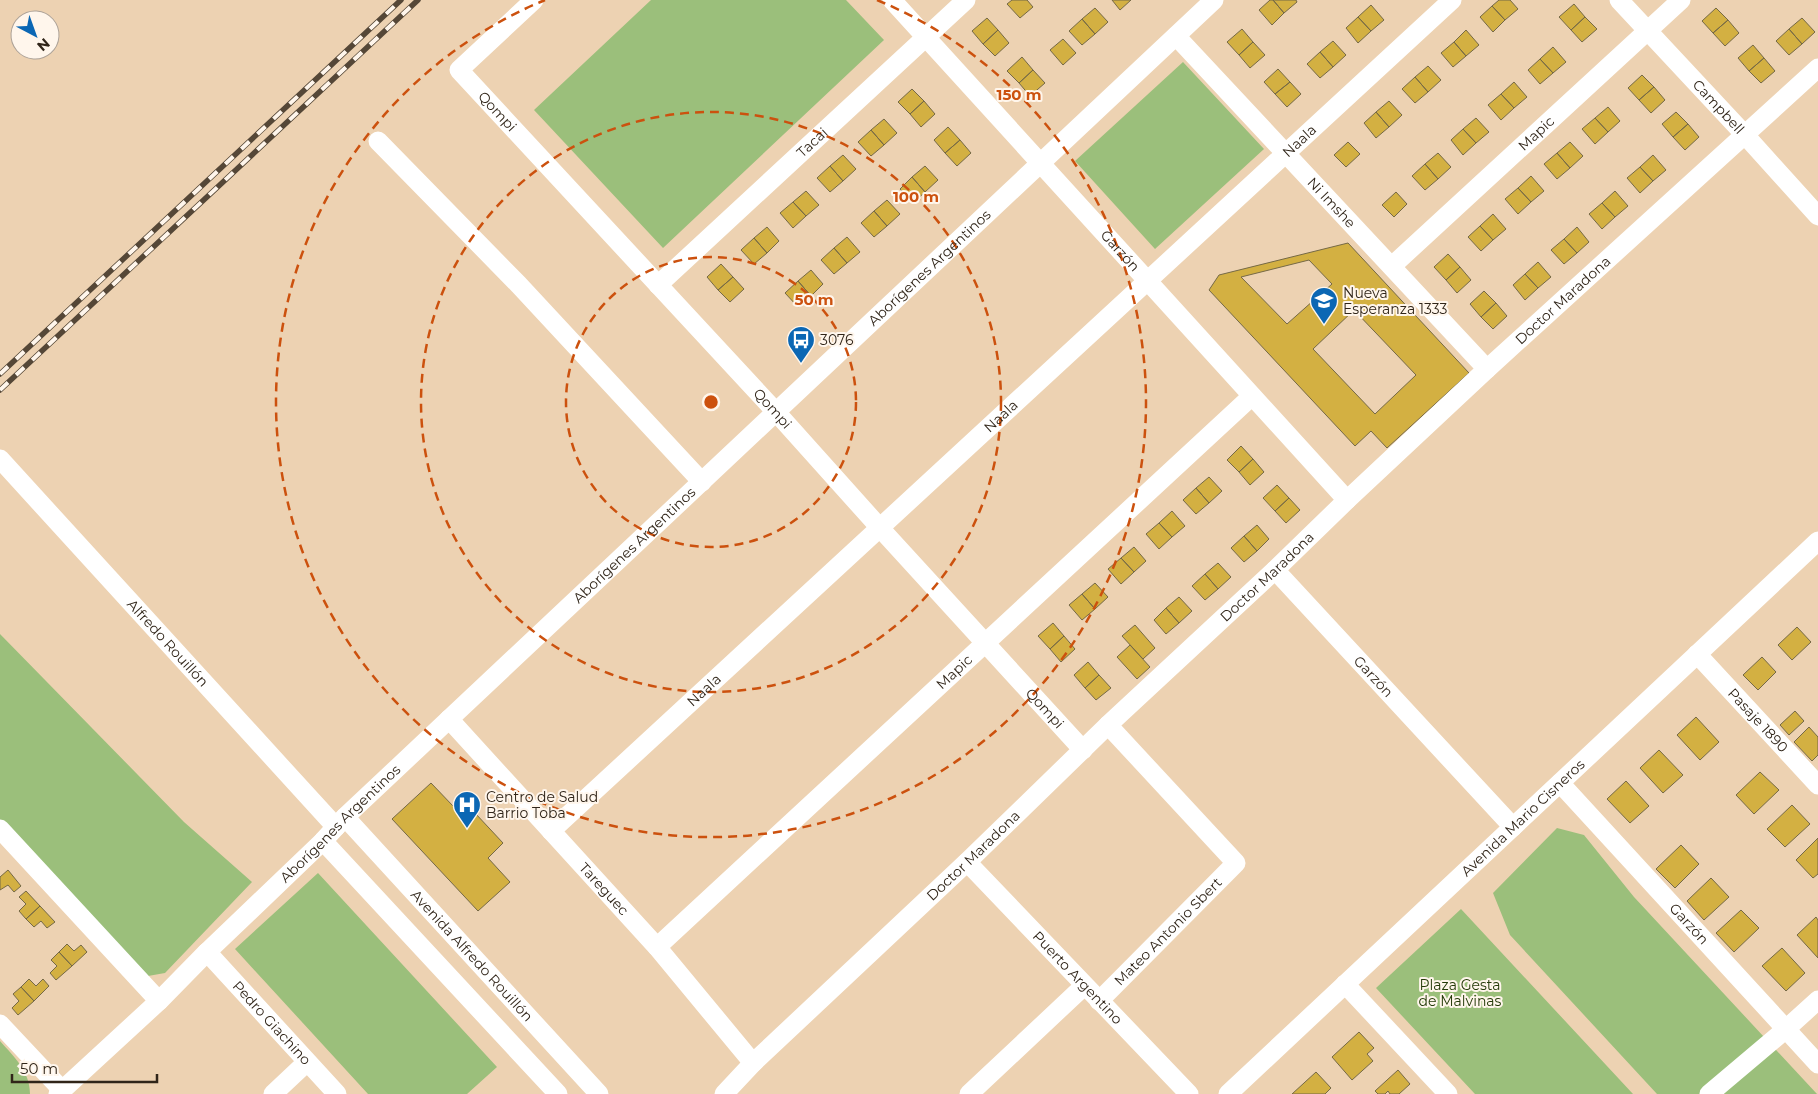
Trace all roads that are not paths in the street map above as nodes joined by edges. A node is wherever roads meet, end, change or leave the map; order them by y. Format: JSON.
{"nodes":[{"id":1,"x":534,"y":0,"type":"edge"},
{"id":2,"x":892,"y":0,"type":"edge"},
{"id":3,"x":966,"y":0,"type":"edge"},
{"id":4,"x":1214,"y":0,"type":"edge"},
{"id":5,"x":1452,"y":0,"type":"edge"},
{"id":6,"x":1619,"y":0,"type":"edge"},
{"id":7,"x":1681,"y":0,"type":"edge"},
{"id":8,"x":1647,"y":31,"type":"junction"},
{"id":9,"x":1176,"y":36,"type":"junction"},
{"id":10,"x":926,"y":37,"type":"junction"},
{"id":11,"x":1818,"y":68,"type":"edge"},
{"id":12,"x":1745,"y":134,"type":"junction"},
{"id":13,"x":378,"y":140,"type":"dead end"},
{"id":14,"x":1286,"y":153,"type":"junction"},
{"id":15,"x":1041,"y":163,"type":"junction"},
{"id":16,"x":1818,"y":216,"type":"edge"},
{"id":17,"x":1392,"y":266,"type":"junction"},
{"id":18,"x":1148,"y":281,"type":"junction"},
{"id":19,"x":658,"y":285,"type":"junction"},
{"id":20,"x":1487,"y":370,"type":"junction"},
{"id":21,"x":1252,"y":396,"type":"junction"},
{"id":22,"x":776,"y":412,"type":"junction"},
{"id":23,"x":0,"y":459,"type":"edge"},
{"id":24,"x":702,"y":482,"type":"junction"},
{"id":25,"x":1347,"y":500,"type":"junction"},
{"id":26,"x":880,"y":528,"type":"junction"},
{"id":27,"x":1818,"y":541,"type":"edge"},
{"id":28,"x":1276,"y":570,"type":"junction"},
{"id":29,"x":985,"y":643,"type":"junction"},
{"id":30,"x":1697,"y":654,"type":"junction"},
{"id":31,"x":449,"y":719,"type":"junction"},
{"id":32,"x":1108,"y":724,"type":"junction"},
{"id":33,"x":1083,"y":750,"type":"junction"},
{"id":34,"x":1560,"y":782,"type":"junction"},
{"id":35,"x":1818,"y":785,"type":"edge"},
{"id":36,"x":340,"y":822,"type":"junction"},
{"id":37,"x":1513,"y":827,"type":"junction"},
{"id":38,"x":0,"y":829,"type":"edge"},
{"id":39,"x":551,"y":831,"type":"junction"},
{"id":40,"x":323,"y":841,"type":"junction"},
{"id":41,"x":967,"y":862,"type":"junction"},
{"id":42,"x":656,"y":947,"type":"junction"},
{"id":43,"x":207,"y":952,"type":"junction"},
{"id":44,"x":1345,"y":984,"type":"junction"},
{"id":45,"x":1084,"y":986,"type":"junction"},
{"id":46,"x":1818,"y":1000,"type":"edge"},
{"id":47,"x":159,"y":1001,"type":"junction"},
{"id":48,"x":1099,"y":1001,"type":"junction"},
{"id":49,"x":0,"y":1024,"type":"edge"},
{"id":50,"x":1786,"y":1029,"type":"junction"},
{"id":51,"x":307,"y":1062,"type":"junction"},
{"id":52,"x":753,"y":1063,"type":"junction"},
{"id":53,"x":1818,"y":1064,"type":"edge"},
{"id":54,"x":60,"y":1092,"type":"edge"},
{"id":55,"x":1235,"y":1092,"type":"edge"},
{"id":56,"x":273,"y":1094,"type":"edge"},
{"id":57,"x":337,"y":1094,"type":"edge"},
{"id":58,"x":558,"y":1094,"type":"edge"},
{"id":59,"x":600,"y":1094,"type":"edge"},
{"id":60,"x":724,"y":1094,"type":"edge"},
{"id":61,"x":969,"y":1094,"type":"edge"},
{"id":62,"x":1189,"y":1094,"type":"edge"},
{"id":63,"x":1448,"y":1094,"type":"edge"},
{"id":64,"x":1709,"y":1094,"type":"edge"}],
"edges":[{"from":1,"to":19,"type":"street","name":"Qompi"},
{"from":2,"to":10,"type":"street","name":"Garzón"},
{"from":3,"to":10,"type":"street","name":"Tacai"},
{"from":4,"to":9,"type":"street","name":"Aborígenes Argentinos"},
{"from":5,"to":14,"type":"street","name":"Naala"},
{"from":6,"to":8,"type":"street","name":"Campbell"},
{"from":7,"to":8,"type":"street","name":"Mapic"},
{"from":8,"to":12,"type":"street","name":"Campbell"},
{"from":8,"to":17,"type":"street","name":"Mapic"},
{"from":9,"to":14,"type":"street","name":"Ni Imshe"},
{"from":9,"to":15,"type":"street","name":"Aborígenes Argentinos"},
{"from":10,"to":15,"type":"street","name":"Garzón"},
{"from":10,"to":19,"type":"street","name":"Tacai"},
{"from":11,"to":12,"type":"street","name":"Doctor Maradona"},
{"from":12,"to":16,"type":"street","name":"Campbell"},
{"from":12,"to":20,"type":"street","name":"Doctor Maradona"},
{"from":13,"to":24,"type":"street"},
{"from":14,"to":17,"type":"street","name":"Ni Imshe"},
{"from":14,"to":18,"type":"street","name":"Naala"},
{"from":15,"to":18,"type":"street","name":"Garzón"},
{"from":15,"to":22,"type":"street","name":"Aborígenes Argentinos"},
{"from":17,"to":20,"type":"street","name":"Ni Imshe"},
{"from":18,"to":21,"type":"street","name":"Garzón"},
{"from":18,"to":26,"type":"street","name":"Naala"},
{"from":19,"to":22,"type":"street","name":"Qompi"},
{"from":20,"to":25,"type":"street","name":"Doctor Maradona"},
{"from":21,"to":25,"type":"street","name":"Garzón"},
{"from":21,"to":29,"type":"street","name":"Mapic"},
{"from":22,"to":24,"type":"street","name":"Aborígenes Argentinos"},
{"from":22,"to":26,"type":"street","name":"Qompi"},
{"from":23,"to":36,"type":"street","name":"Alfredo Rouillón"},
{"from":24,"to":31,"type":"street","name":"Aborígenes Argentinos"},
{"from":25,"to":28,"type":"street","name":"Doctor Maradona"},
{"from":26,"to":29,"type":"street","name":"Qompi"},
{"from":26,"to":39,"type":"street","name":"Naala"},
{"from":27,"to":30,"type":"street","name":"Avenida Mario Cisneros"},
{"from":28,"to":32,"type":"street","name":"Doctor Maradona"},
{"from":28,"to":37,"type":"street","name":"Garzón"},
{"from":29,"to":33,"type":"street","name":"Qompi"},
{"from":29,"to":42,"type":"street","name":"Mapic"},
{"from":30,"to":34,"type":"street","name":"Avenida Mario Cisneros"},
{"from":30,"to":35,"type":"street","name":"Pasaje 1890"},
{"from":31,"to":36,"type":"street","name":"Aborígenes Argentinos"},
{"from":31,"to":39,"type":"street","name":"Tareguec"},
{"from":32,"to":33,"type":"street","name":"Doctor Maradona"},
{"from":32,"to":48,"type":"street","name":"Mateo Antonio Sbert"},
{"from":33,"to":41,"type":"street","name":"Doctor Maradona"},
{"from":34,"to":37,"type":"street","name":"Avenida Mario Cisneros"},
{"from":34,"to":50,"type":"street","name":"Garzón"},
{"from":36,"to":40,"type":"street","name":"Aborígenes Argentinos"},
{"from":36,"to":59,"type":"street","name":"Avenida Alfredo Rouillón"},
{"from":37,"to":44,"type":"street","name":"Avenida Mario Cisneros"},
{"from":38,"to":47,"type":"street"},
{"from":39,"to":42,"type":"street","name":"Tareguec"},
{"from":40,"to":43,"type":"street","name":"Aborígenes Argentinos"},
{"from":40,"to":58,"type":"street"},
{"from":41,"to":45,"type":"street","name":"Puerto Argentino"},
{"from":41,"to":52,"type":"street","name":"Doctor Maradona"},
{"from":42,"to":52,"type":"street","name":"Tareguec"},
{"from":43,"to":47,"type":"street","name":"Aborígenes Argentinos"},
{"from":43,"to":51,"type":"street","name":"Pedro Giachino"},
{"from":44,"to":55,"type":"street","name":"Avenida Mario Cisneros"},
{"from":44,"to":63,"type":"street"},
{"from":45,"to":48,"type":"street","name":"Puerto Argentino"},
{"from":45,"to":61,"type":"street"},
{"from":46,"to":50,"type":"street"},
{"from":47,"to":54,"type":"street","name":"Aborígenes Argentinos"},
{"from":48,"to":62,"type":"street","name":"Puerto Argentino"},
{"from":49,"to":54,"type":"street"},
{"from":50,"to":53,"type":"street","name":"Garzón"},
{"from":50,"to":64,"type":"street"},
{"from":51,"to":56,"type":"street"},
{"from":51,"to":57,"type":"street","name":"Pedro Giachino"},
{"from":52,"to":60,"type":"street","name":"Doctor Maradona"}]}
